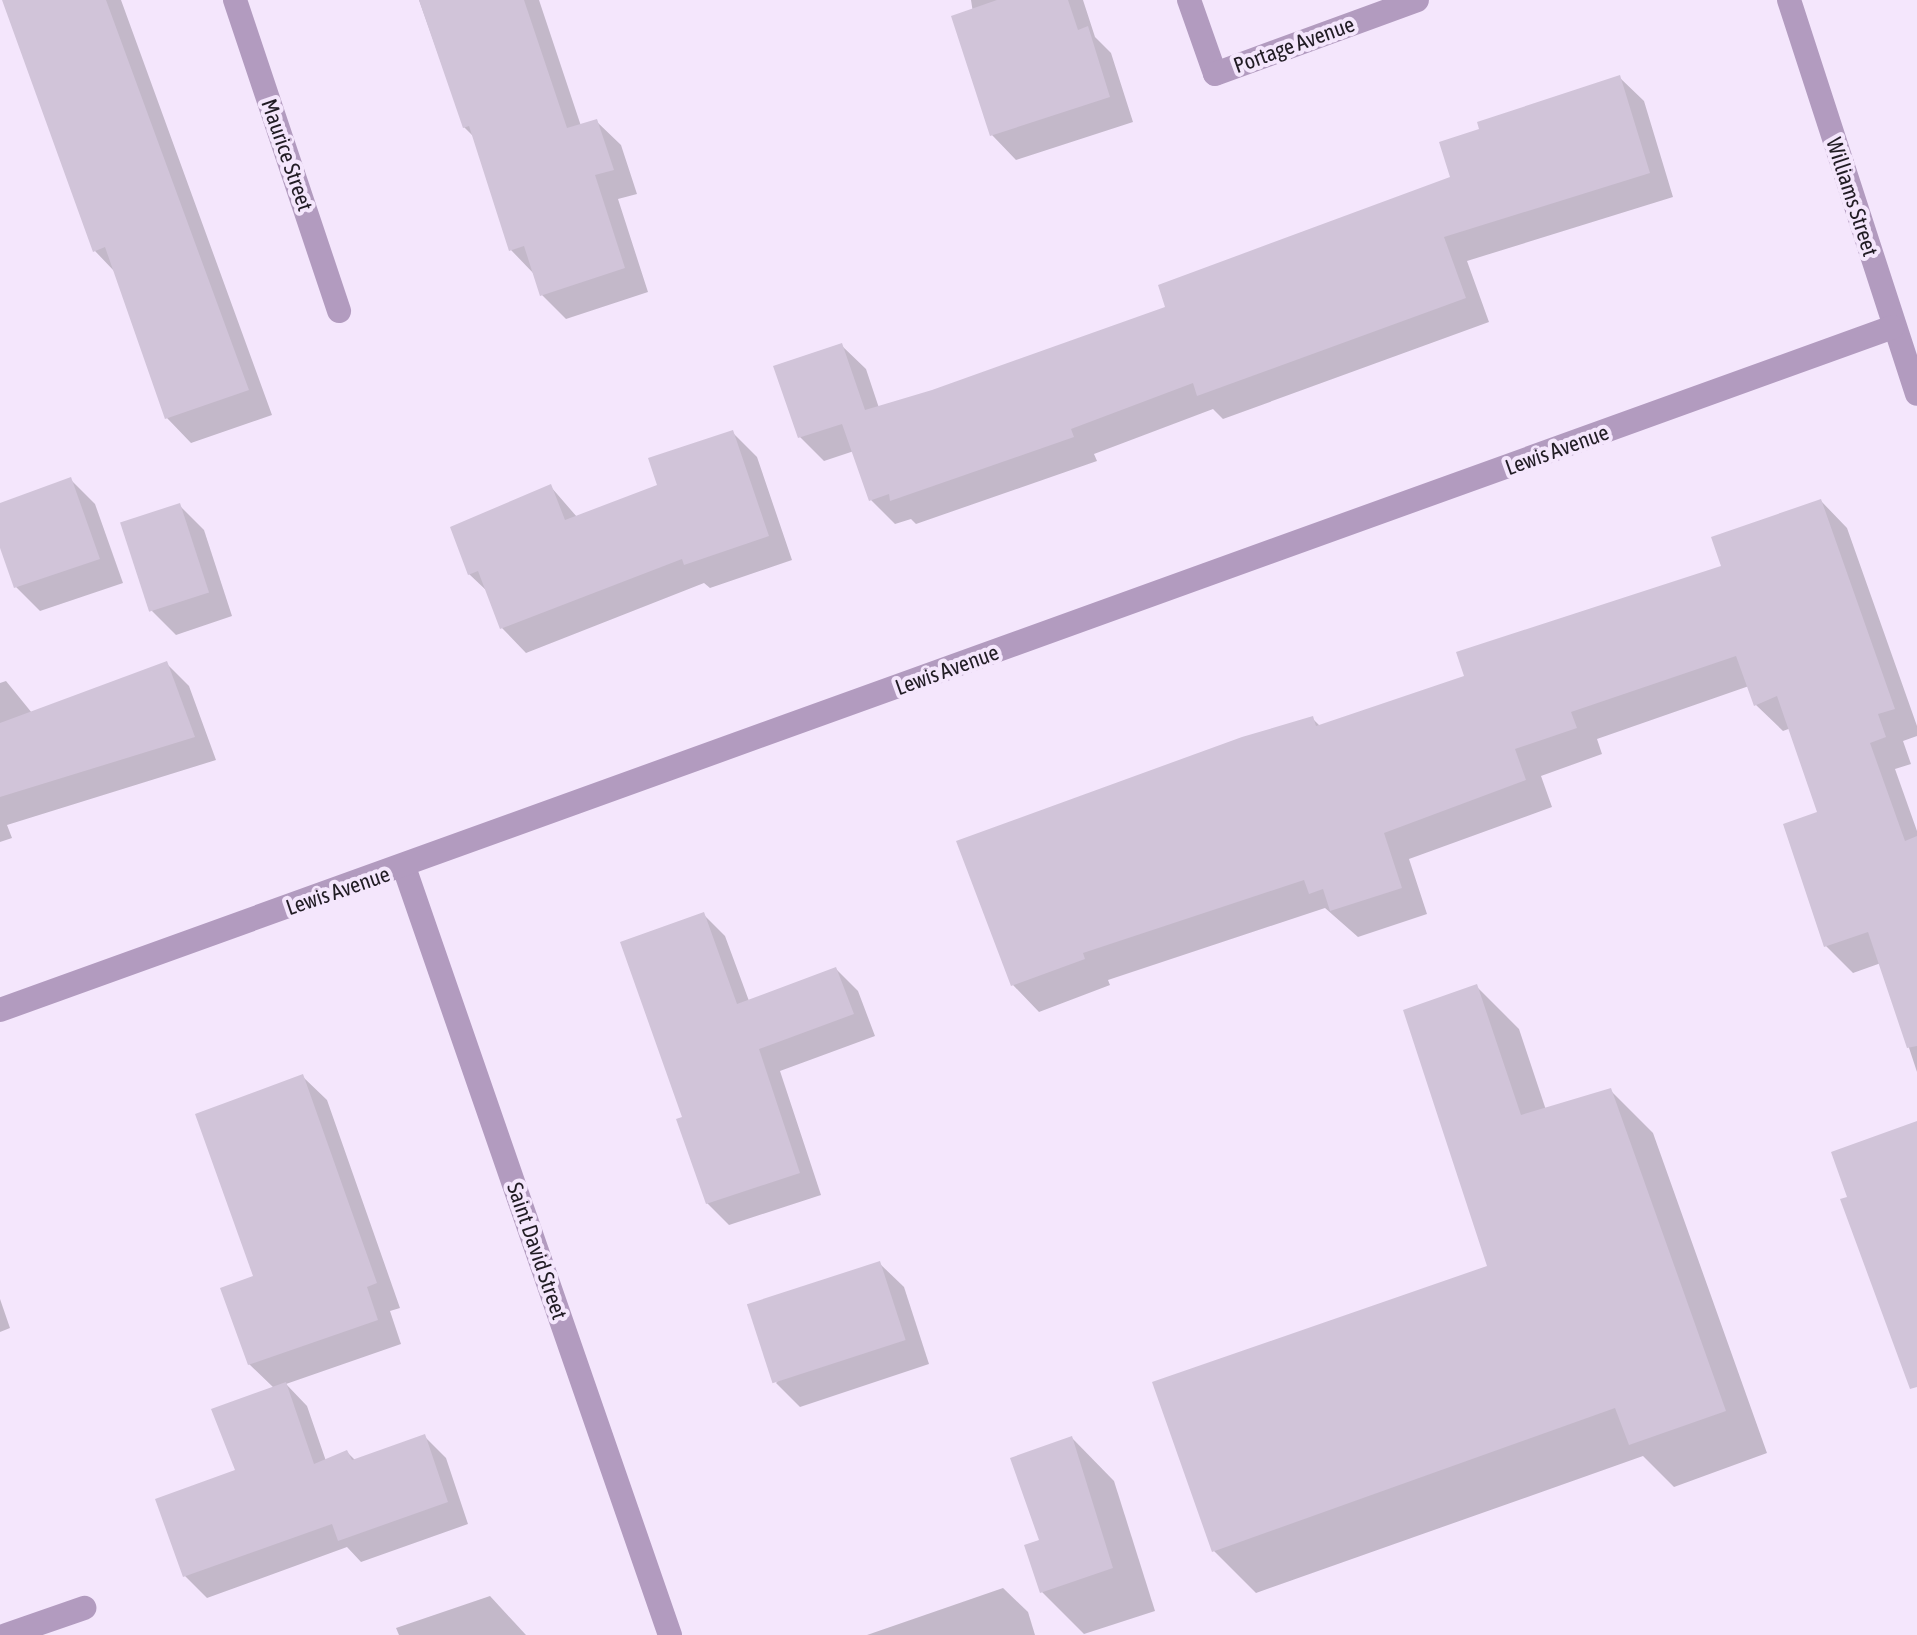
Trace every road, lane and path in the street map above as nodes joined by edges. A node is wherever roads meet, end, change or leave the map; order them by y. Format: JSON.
{"nodes":[{"id":1,"x":235,"y":0,"type":"edge"},
{"id":2,"x":1189,"y":0,"type":"edge"},
{"id":3,"x":1417,"y":0,"type":"edge"},
{"id":4,"x":1789,"y":0,"type":"edge"},
{"id":5,"x":339,"y":311,"type":"dead end"},
{"id":6,"x":1893,"y":327,"type":"junction"},
{"id":7,"x":1917,"y":394,"type":"edge"},
{"id":8,"x":404,"y":867,"type":"junction"},
{"id":9,"x":0,"y":1010,"type":"edge"},
{"id":10,"x":84,"y":1608,"type":"dead end"},
{"id":11,"x":6,"y":1635,"type":"edge"},
{"id":12,"x":670,"y":1635,"type":"edge"}],
"edges":[{"from":1,"to":5,"type":"street","name":"Maurice Street"},
{"from":2,"to":3,"type":"street","name":"Portage Avenue"},
{"from":4,"to":6,"type":"street","name":"Williams Street"},
{"from":6,"to":7,"type":"street","name":"Williams Street"},
{"from":6,"to":8,"type":"street","name":"Lewis Avenue"},
{"from":8,"to":9,"type":"street","name":"Lewis Avenue"},
{"from":8,"to":12,"type":"street","name":"Saint David Street"},
{"from":10,"to":11,"type":"street"}]}
